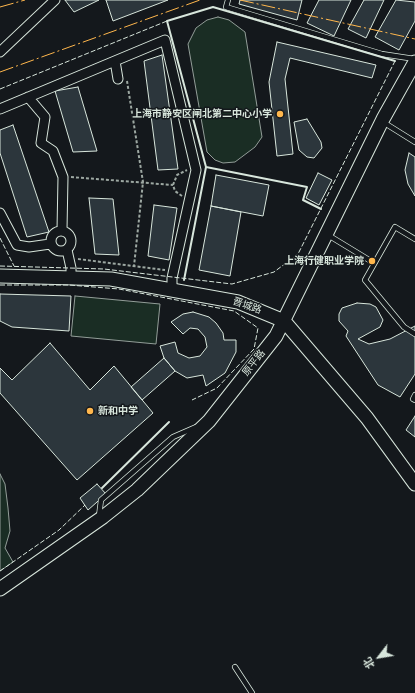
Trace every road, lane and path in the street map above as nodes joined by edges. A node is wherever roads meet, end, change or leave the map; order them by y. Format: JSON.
{"nodes":[{"id":1,"x":55,"y":0,"type":"edge"},
{"id":2,"x":228,"y":0,"type":"edge"},
{"id":3,"x":0,"y":52,"type":"edge"},
{"id":4,"x":115,"y":60,"type":"junction"},
{"id":5,"x":415,"y":60,"type":"edge"},
{"id":6,"x":118,"y":79,"type":"dead end"},
{"id":7,"x":127,"y":80,"type":"dead end"},
{"id":8,"x":28,"y":97,"type":"junction"},
{"id":9,"x":0,"y":109,"type":"edge"},
{"id":10,"x":382,"y":122,"type":"junction"},
{"id":11,"x":415,"y":142,"type":"edge"},
{"id":12,"x":196,"y":170,"type":"junction"},
{"id":13,"x":63,"y":177,"type":"junction"},
{"id":14,"x":143,"y":182,"type":"junction"},
{"id":15,"x":174,"y":185,"type":"junction"},
{"id":16,"x":186,"y":202,"type":"junction"},
{"id":17,"x":0,"y":212,"type":"edge"},
{"id":18,"x":62,"y":230,"type":"junction"},
{"id":19,"x":326,"y":234,"type":"junction"},
{"id":20,"x":415,"y":239,"type":"edge"},
{"id":21,"x":50,"y":244,"type":"junction"},
{"id":22,"x":68,"y":254,"type":"junction"},
{"id":23,"x":374,"y":263,"type":"junction"},
{"id":24,"x":134,"y":266,"type":"junction"},
{"id":25,"x":174,"y":271,"type":"junction"},
{"id":26,"x":0,"y":276,"type":"edge"},
{"id":27,"x":71,"y":278,"type":"junction"},
{"id":28,"x":172,"y":290,"type":"junction"},
{"id":29,"x":284,"y":320,"type":"junction"},
{"id":30,"x":415,"y":334,"type":"edge"},
{"id":31,"x":415,"y":395,"type":"edge"},
{"id":32,"x":415,"y":400,"type":"edge"},
{"id":33,"x":415,"y":484,"type":"edge"},
{"id":34,"x":0,"y":589,"type":"edge"},
{"id":35,"x":235,"y":667,"type":"dead end"},
{"id":36,"x":252,"y":693,"type":"edge"}],
"edges":[{"from":1,"to":3,"type":"street"},
{"from":2,"to":5,"type":"lane"},
{"from":4,"to":6,"type":"street"},
{"from":4,"to":8,"type":"street"},
{"from":4,"to":12,"type":"street"},
{"from":5,"to":10,"type":"street","name":"原平路"},
{"from":7,"to":14,"type":"path"},
{"from":8,"to":9,"type":"street"},
{"from":8,"to":13,"type":"street"},
{"from":10,"to":11,"type":"lane"},
{"from":10,"to":19,"type":"street","name":"原平路"},
{"from":12,"to":15,"type":"path"},
{"from":12,"to":16,"type":"street"},
{"from":13,"to":14,"type":"path"},
{"from":13,"to":18,"type":"street"},
{"from":14,"to":15,"type":"path"},
{"from":14,"to":24,"type":"path"},
{"from":15,"to":16,"type":"path"},
{"from":16,"to":25,"type":"street"},
{"from":17,"to":21,"type":"street"},
{"from":18,"to":21,"type":"street"},
{"from":18,"to":22,"type":"street"},
{"from":19,"to":23,"type":"lane"},
{"from":19,"to":29,"type":"street","name":"原平路"},
{"from":20,"to":23,"type":"lane"},
{"from":21,"to":22,"type":"street"},
{"from":22,"to":24,"type":"path"},
{"from":22,"to":27,"type":"street"},
{"from":23,"to":30,"type":"lane"},
{"from":24,"to":25,"type":"path"},
{"from":25,"to":28,"type":"street"},
{"from":26,"to":27,"type":"street","name":"晋城路"},
{"from":27,"to":28,"type":"street","name":"晋城路"},
{"from":28,"to":29,"type":"street","name":"晋城路"},
{"from":29,"to":33,"type":"street","name":"晋城路"},
{"from":29,"to":34,"type":"street","name":"原平路"},
{"from":31,"to":32,"type":"lane"},
{"from":35,"to":36,"type":"lane"}]}
